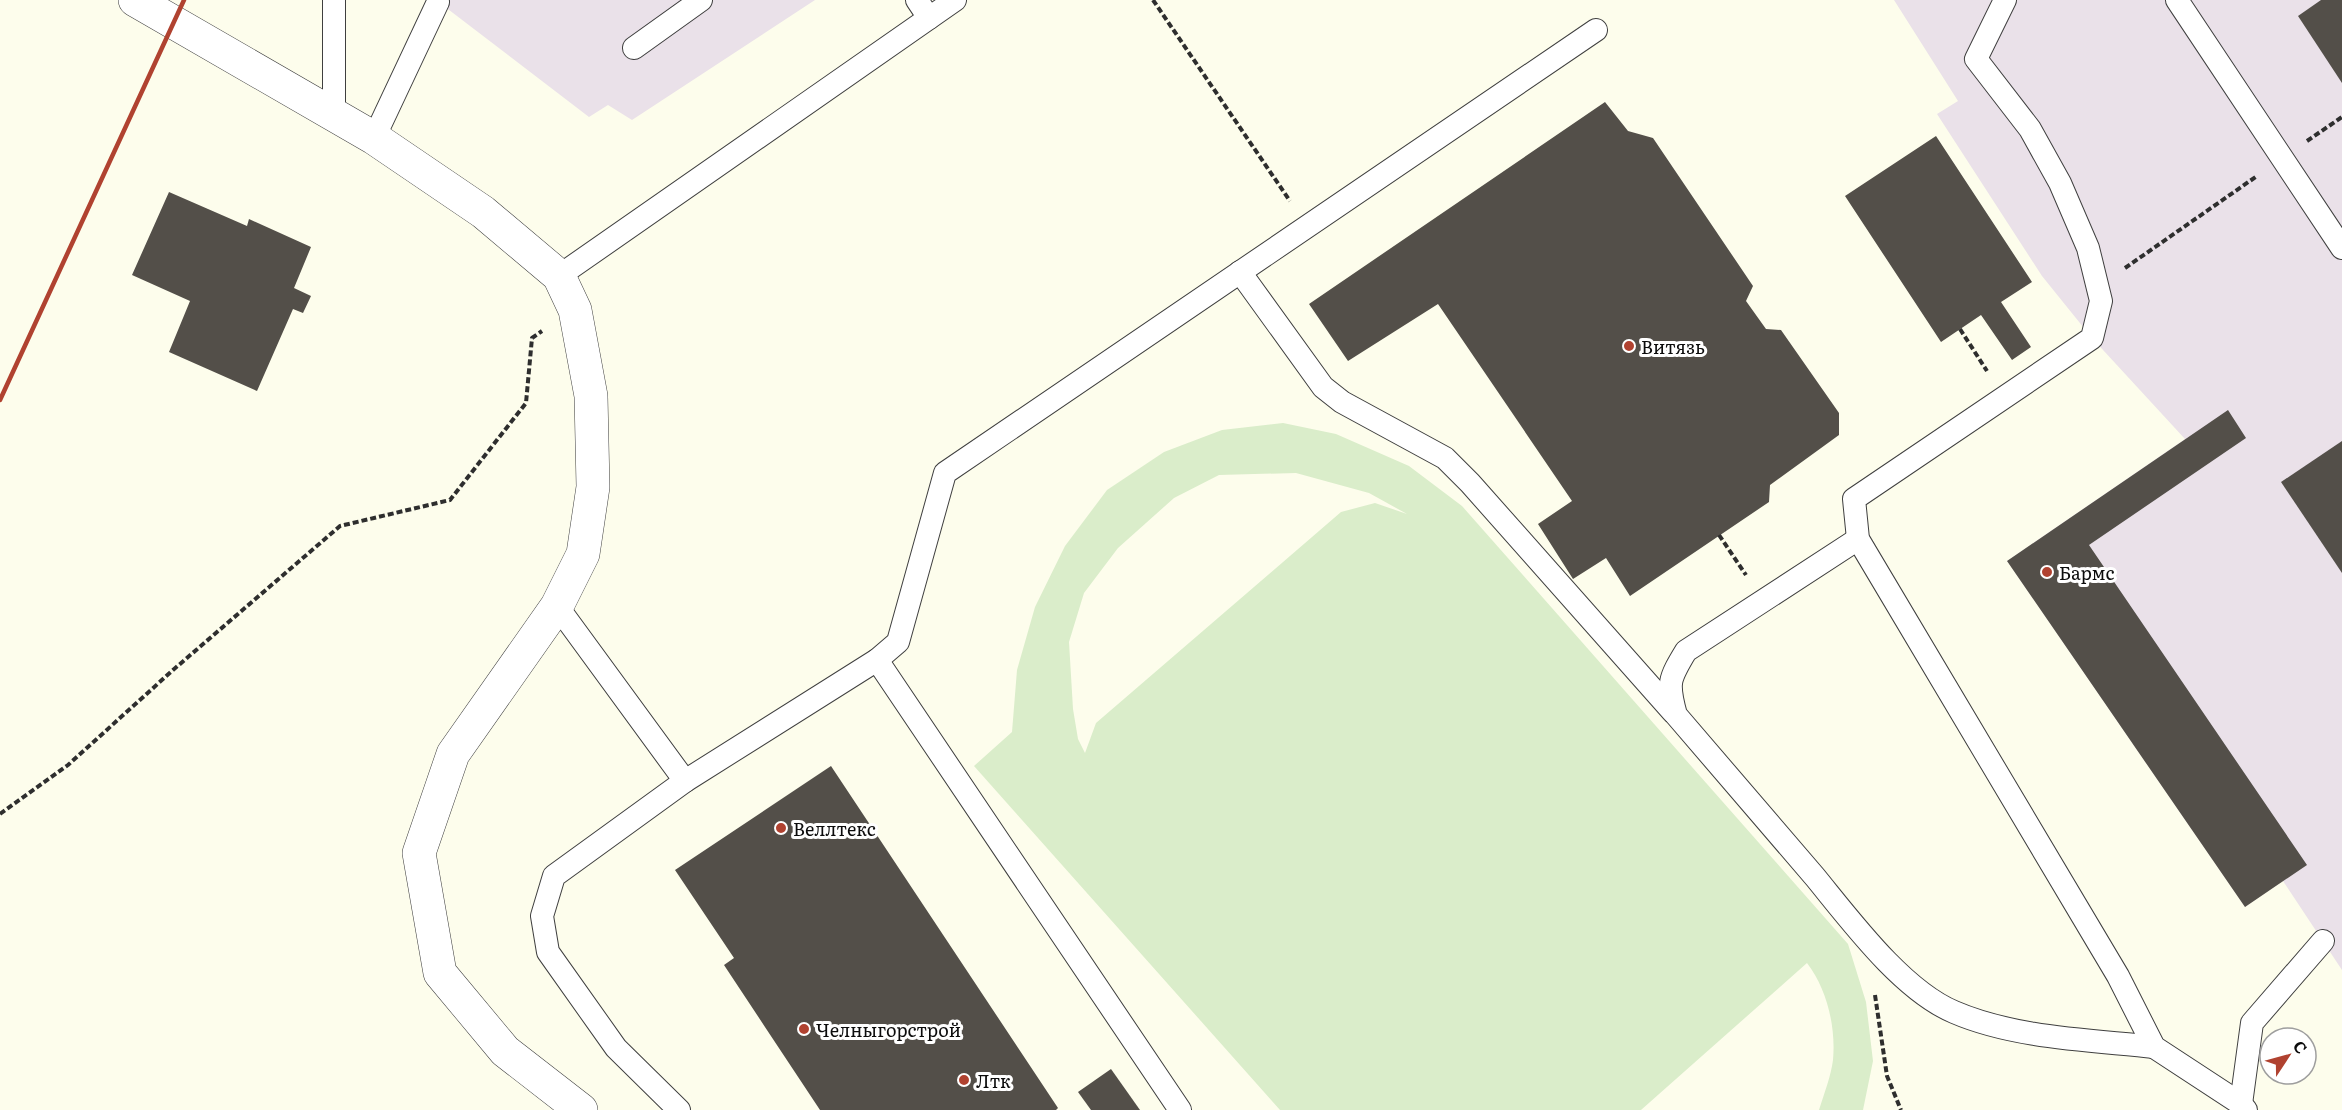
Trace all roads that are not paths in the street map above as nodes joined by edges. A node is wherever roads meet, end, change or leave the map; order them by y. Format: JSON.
{"nodes":[{"id":1,"x":135,"y":0,"type":"edge"},
{"id":2,"x":334,"y":0,"type":"edge"},
{"id":3,"x":701,"y":0,"type":"edge"},
{"id":4,"x":955,"y":0,"type":"edge"},
{"id":5,"x":2005,"y":0,"type":"edge"},
{"id":6,"x":2177,"y":0,"type":"edge"},
{"id":7,"x":438,"y":2,"type":"dead end"},
{"id":8,"x":923,"y":9,"type":"edge"},
{"id":9,"x":1596,"y":30,"type":"dead end"},
{"id":10,"x":634,"y":48,"type":"dead end"},
{"id":11,"x":334,"y":115,"type":"junction"},
{"id":12,"x":374,"y":138,"type":"junction"},
{"id":13,"x":2342,"y":248,"type":"edge"},
{"id":14,"x":1240,"y":272,"type":"junction"},
{"id":15,"x":559,"y":276,"type":"junction"},
{"id":16,"x":1858,"y":539,"type":"junction"},
{"id":17,"x":556,"y":606,"type":"junction"},
{"id":18,"x":877,"y":660,"type":"junction"},
{"id":19,"x":1676,"y":715,"type":"junction"},
{"id":20,"x":685,"y":781,"type":"junction"},
{"id":21,"x":2323,"y":941,"type":"dead end"},
{"id":22,"x":2154,"y":1047,"type":"junction"},
{"id":23,"x":2244,"y":1107,"type":"edge"},
{"id":24,"x":581,"y":1110,"type":"edge"},
{"id":25,"x":679,"y":1110,"type":"edge"},
{"id":26,"x":1180,"y":1110,"type":"edge"}],
"edges":[{"from":1,"to":11,"type":"street"},
{"from":2,"to":11,"type":"lane"},
{"from":3,"to":10,"type":"lane"},
{"from":4,"to":8,"type":"lane"},
{"from":5,"to":16,"type":"lane"},
{"from":6,"to":13,"type":"lane"},
{"from":7,"to":12,"type":"lane"},
{"from":8,"to":15,"type":"lane"},
{"from":9,"to":14,"type":"lane"},
{"from":11,"to":12,"type":"street"},
{"from":12,"to":15,"type":"street"},
{"from":14,"to":18,"type":"lane"},
{"from":14,"to":19,"type":"lane"},
{"from":15,"to":17,"type":"street"},
{"from":16,"to":19,"type":"lane"},
{"from":16,"to":22,"type":"lane"},
{"from":17,"to":20,"type":"lane"},
{"from":17,"to":24,"type":"street"},
{"from":18,"to":20,"type":"lane"},
{"from":18,"to":26,"type":"lane"},
{"from":19,"to":22,"type":"lane"},
{"from":20,"to":25,"type":"lane"},
{"from":21,"to":23,"type":"lane"},
{"from":22,"to":23,"type":"lane"}]}
